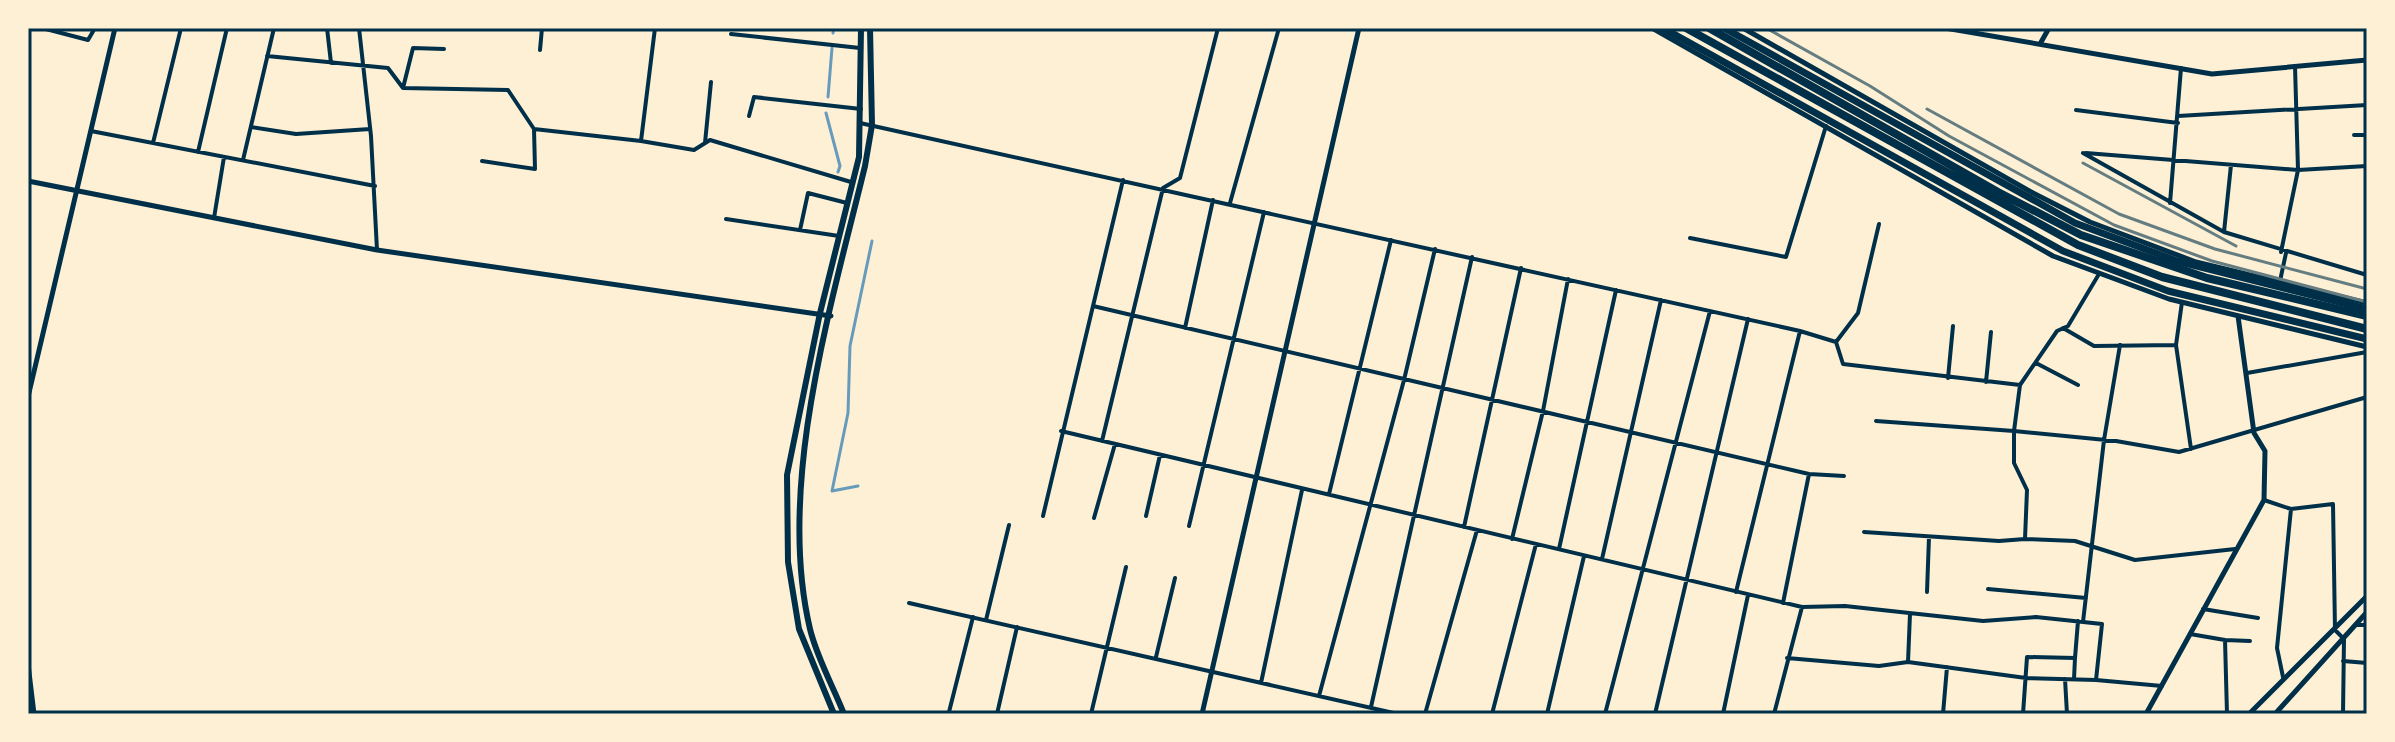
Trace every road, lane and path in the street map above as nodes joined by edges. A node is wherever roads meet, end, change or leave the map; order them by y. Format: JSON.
{"nodes":[{"id":1,"x":42,"y":28,"type":"edge"},
{"id":2,"x":95,"y":28,"type":"edge"},
{"id":3,"x":115,"y":28,"type":"edge"},
{"id":4,"x":181,"y":28,"type":"edge"},
{"id":5,"x":227,"y":28,"type":"edge"},
{"id":6,"x":274,"y":28,"type":"edge"},
{"id":7,"x":327,"y":28,"type":"edge"},
{"id":8,"x":359,"y":28,"type":"edge"},
{"id":9,"x":542,"y":28,"type":"edge"},
{"id":10,"x":655,"y":28,"type":"edge"},
{"id":11,"x":861,"y":28,"type":"edge"},
{"id":12,"x":870,"y":28,"type":"edge"},
{"id":13,"x":1218,"y":28,"type":"edge"},
{"id":14,"x":1279,"y":28,"type":"edge"},
{"id":15,"x":1359,"y":28,"type":"edge"},
{"id":16,"x":1652,"y":28,"type":"edge"},
{"id":17,"x":1663,"y":28,"type":"edge"},
{"id":18,"x":1686,"y":28,"type":"edge"},
{"id":19,"x":1709,"y":28,"type":"edge"},
{"id":20,"x":1724,"y":28,"type":"edge"},
{"id":21,"x":1743,"y":28,"type":"edge"},
{"id":22,"x":1945,"y":28,"type":"edge"},
{"id":23,"x":2049,"y":28,"type":"edge"},
{"id":24,"x":731,"y":34,"type":"dead end"},
{"id":25,"x":2040,"y":44,"type":"junction"},
{"id":26,"x":861,"y":48,"type":"junction"},
{"id":27,"x":444,"y":49,"type":"dead end"},
{"id":28,"x":540,"y":50,"type":"dead end"},
{"id":29,"x":267,"y":56,"type":"junction"},
{"id":30,"x":2367,"y":60,"type":"edge"},
{"id":31,"x":331,"y":63,"type":"junction"},
{"id":32,"x":362,"y":66,"type":"junction"},
{"id":33,"x":2295,"y":66,"type":"junction"},
{"id":34,"x":2181,"y":68,"type":"junction"},
{"id":35,"x":711,"y":82,"type":"dead end"},
{"id":36,"x":403,"y":88,"type":"junction"},
{"id":37,"x":2367,"y":105,"type":"edge"},
{"id":38,"x":2296,"y":108,"type":"junction"},
{"id":39,"x":861,"y":109,"type":"junction"},
{"id":40,"x":2076,"y":110,"type":"dead end"},
{"id":41,"x":749,"y":116,"type":"dead end"},
{"id":42,"x":2178,"y":116,"type":"junction"},
{"id":43,"x":860,"y":123,"type":"junction"},
{"id":44,"x":2178,"y":123,"type":"junction"},
{"id":45,"x":872,"y":125,"type":"junction"},
{"id":46,"x":1826,"y":126,"type":"junction"},
{"id":47,"x":251,"y":127,"type":"junction"},
{"id":48,"x":370,"y":129,"type":"junction"},
{"id":49,"x":534,"y":129,"type":"junction"},
{"id":50,"x":91,"y":131,"type":"junction"},
{"id":51,"x":2354,"y":135,"type":"dead end"},
{"id":52,"x":2367,"y":135,"type":"edge"},
{"id":53,"x":641,"y":141,"type":"junction"},
{"id":54,"x":153,"y":143,"type":"junction"},
{"id":55,"x":705,"y":143,"type":"junction"},
{"id":56,"x":198,"y":152,"type":"junction"},
{"id":57,"x":224,"y":157,"type":"junction"},
{"id":58,"x":243,"y":160,"type":"junction"},
{"id":59,"x":2175,"y":160,"type":"junction"},
{"id":60,"x":482,"y":161,"type":"dead end"},
{"id":61,"x":2231,"y":165,"type":"junction"},
{"id":62,"x":2367,"y":166,"type":"edge"},
{"id":63,"x":2298,"y":170,"type":"junction"},
{"id":64,"x":1123,"y":179,"type":"junction"},
{"id":65,"x":28,"y":181,"type":"edge"},
{"id":66,"x":854,"y":182,"type":"junction"},
{"id":67,"x":375,"y":186,"type":"junction"},
{"id":68,"x":1163,"y":188,"type":"junction"},
{"id":69,"x":77,"y":191,"type":"junction"},
{"id":70,"x":1213,"y":200,"type":"junction"},
{"id":71,"x":848,"y":203,"type":"junction"},
{"id":72,"x":1230,"y":203,"type":"junction"},
{"id":73,"x":2170,"y":203,"type":"junction"},
{"id":74,"x":1264,"y":212,"type":"junction"},
{"id":75,"x":214,"y":218,"type":"junction"},
{"id":76,"x":726,"y":219,"type":"dead end"},
{"id":77,"x":1314,"y":222,"type":"junction"},
{"id":78,"x":1879,"y":224,"type":"dead end"},
{"id":79,"x":800,"y":230,"type":"junction"},
{"id":80,"x":2224,"y":232,"type":"junction"},
{"id":81,"x":839,"y":236,"type":"junction"},
{"id":82,"x":1690,"y":238,"type":"dead end"},
{"id":83,"x":1391,"y":239,"type":"junction"},
{"id":84,"x":1435,"y":249,"type":"junction"},
{"id":85,"x":377,"y":250,"type":"junction"},
{"id":86,"x":2284,"y":253,"type":"junction"},
{"id":87,"x":1472,"y":257,"type":"junction"},
{"id":88,"x":1521,"y":268,"type":"junction"},
{"id":89,"x":2099,"y":274,"type":"junction"},
{"id":90,"x":2367,"y":275,"type":"edge"},
{"id":91,"x":1568,"y":279,"type":"junction"},
{"id":92,"x":2280,"y":281,"type":"junction"},
{"id":93,"x":1616,"y":290,"type":"junction"},
{"id":94,"x":1661,"y":300,"type":"junction"},
{"id":95,"x":2182,"y":302,"type":"junction"},
{"id":96,"x":1093,"y":306,"type":"junction"},
{"id":97,"x":2367,"y":306,"type":"edge"},
{"id":98,"x":1710,"y":311,"type":"junction"},
{"id":99,"x":820,"y":313,"type":"junction"},
{"id":100,"x":1133,"y":315,"type":"junction"},
{"id":101,"x":831,"y":316,"type":"junction"},
{"id":102,"x":2238,"y":316,"type":"junction"},
{"id":103,"x":2367,"y":316,"type":"edge"},
{"id":104,"x":1748,"y":319,"type":"junction"},
{"id":105,"x":1953,"y":326,"type":"dead end"},
{"id":106,"x":1185,"y":328,"type":"junction"},
{"id":107,"x":2063,"y":328,"type":"junction"},
{"id":108,"x":2367,"y":329,"type":"edge"},
{"id":109,"x":1800,"y":331,"type":"junction"},
{"id":110,"x":1991,"y":332,"type":"dead end"},
{"id":111,"x":1235,"y":339,"type":"junction"},
{"id":112,"x":2367,"y":339,"type":"edge"},
{"id":113,"x":1836,"y":342,"type":"junction"},
{"id":114,"x":2120,"y":345,"type":"junction"},
{"id":115,"x":2176,"y":345,"type":"junction"},
{"id":116,"x":2367,"y":350,"type":"edge"},
{"id":117,"x":1284,"y":351,"type":"junction"},
{"id":118,"x":2036,"y":363,"type":"junction"},
{"id":119,"x":1360,"y":369,"type":"junction"},
{"id":120,"x":2247,"y":373,"type":"junction"},
{"id":121,"x":1948,"y":378,"type":"junction"},
{"id":122,"x":1404,"y":380,"type":"junction"},
{"id":123,"x":1986,"y":382,"type":"junction"},
{"id":124,"x":2020,"y":385,"type":"junction"},
{"id":125,"x":2078,"y":385,"type":"dead end"},
{"id":126,"x":1441,"y":388,"type":"junction"},
{"id":127,"x":28,"y":397,"type":"edge"},
{"id":128,"x":2367,"y":397,"type":"edge"},
{"id":129,"x":1494,"y":400,"type":"junction"},
{"id":130,"x":1543,"y":411,"type":"junction"},
{"id":131,"x":1876,"y":421,"type":"dead end"},
{"id":132,"x":1586,"y":422,"type":"junction"},
{"id":133,"x":1061,"y":431,"type":"junction"},
{"id":134,"x":2014,"y":431,"type":"junction"},
{"id":135,"x":1630,"y":432,"type":"junction"},
{"id":136,"x":2254,"y":433,"type":"junction"},
{"id":137,"x":2104,"y":440,"type":"junction"},
{"id":138,"x":1102,"y":441,"type":"junction"},
{"id":139,"x":1675,"y":443,"type":"junction"},
{"id":140,"x":1115,"y":444,"type":"junction"},
{"id":141,"x":2191,"y":449,"type":"junction"},
{"id":142,"x":1717,"y":452,"type":"junction"},
{"id":143,"x":1160,"y":455,"type":"junction"},
{"id":144,"x":1768,"y":464,"type":"junction"},
{"id":145,"x":1204,"y":465,"type":"junction"},
{"id":146,"x":1809,"y":474,"type":"junction"},
{"id":147,"x":1844,"y":476,"type":"dead end"},
{"id":148,"x":1256,"y":478,"type":"junction"},
{"id":149,"x":1303,"y":489,"type":"junction"},
{"id":150,"x":1329,"y":494,"type":"junction"},
{"id":151,"x":2264,"y":500,"type":"junction"},
{"id":152,"x":1370,"y":505,"type":"junction"},
{"id":153,"x":2291,"y":509,"type":"junction"},
{"id":154,"x":1413,"y":515,"type":"junction"},
{"id":155,"x":1043,"y":516,"type":"dead end"},
{"id":156,"x":1146,"y":516,"type":"dead end"},
{"id":157,"x":1094,"y":518,"type":"dead end"},
{"id":158,"x":1009,"y":525,"type":"dead end"},
{"id":159,"x":1189,"y":526,"type":"dead end"},
{"id":160,"x":1464,"y":527,"type":"junction"},
{"id":161,"x":1477,"y":530,"type":"junction"},
{"id":162,"x":1864,"y":532,"type":"dead end"},
{"id":163,"x":1929,"y":537,"type":"junction"},
{"id":164,"x":1512,"y":539,"type":"junction"},
{"id":165,"x":2025,"y":539,"type":"junction"},
{"id":166,"x":1536,"y":544,"type":"junction"},
{"id":167,"x":2091,"y":546,"type":"junction"},
{"id":168,"x":1559,"y":549,"type":"junction"},
{"id":169,"x":2235,"y":549,"type":"junction"},
{"id":170,"x":1584,"y":556,"type":"junction"},
{"id":171,"x":1602,"y":559,"type":"junction"},
{"id":172,"x":1126,"y":567,"type":"dead end"},
{"id":173,"x":1641,"y":569,"type":"junction"},
{"id":174,"x":1175,"y":578,"type":"dead end"},
{"id":175,"x":1688,"y":580,"type":"junction"},
{"id":176,"x":1988,"y":589,"type":"dead end"},
{"id":177,"x":1736,"y":592,"type":"junction"},
{"id":178,"x":1927,"y":592,"type":"dead end"},
{"id":179,"x":1748,"y":595,"type":"junction"},
{"id":180,"x":2367,"y":596,"type":"edge"},
{"id":181,"x":2086,"y":598,"type":"junction"},
{"id":182,"x":909,"y":603,"type":"dead end"},
{"id":183,"x":1783,"y":603,"type":"junction"},
{"id":184,"x":1802,"y":607,"type":"junction"},
{"id":185,"x":2203,"y":609,"type":"junction"},
{"id":186,"x":2367,"y":612,"type":"edge"},
{"id":187,"x":1910,"y":614,"type":"junction"},
{"id":188,"x":973,"y":617,"type":"junction"},
{"id":189,"x":2258,"y":618,"type":"dead end"},
{"id":190,"x":986,"y":620,"type":"junction"},
{"id":191,"x":2081,"y":622,"type":"junction"},
{"id":192,"x":2354,"y":625,"type":"junction"},
{"id":193,"x":2367,"y":625,"type":"edge"},
{"id":194,"x":1017,"y":627,"type":"junction"},
{"id":195,"x":2335,"y":630,"type":"junction"},
{"id":196,"x":2190,"y":634,"type":"junction"},
{"id":197,"x":2344,"y":639,"type":"junction"},
{"id":198,"x":2225,"y":640,"type":"junction"},
{"id":199,"x":2250,"y":641,"type":"dead end"},
{"id":200,"x":1105,"y":647,"type":"junction"},
{"id":201,"x":1156,"y":658,"type":"junction"},
{"id":202,"x":1787,"y":658,"type":"junction"},
{"id":203,"x":2075,"y":658,"type":"junction"},
{"id":204,"x":2343,"y":661,"type":"junction"},
{"id":205,"x":1908,"y":662,"type":"junction"},
{"id":206,"x":2367,"y":663,"type":"edge"},
{"id":207,"x":28,"y":664,"type":"edge"},
{"id":208,"x":1947,"y":667,"type":"junction"},
{"id":209,"x":1212,"y":670,"type":"junction"},
{"id":210,"x":2283,"y":677,"type":"junction"},
{"id":211,"x":2026,"y":678,"type":"junction"},
{"id":212,"x":2065,"y":679,"type":"junction"},
{"id":213,"x":2074,"y":680,"type":"junction"},
{"id":214,"x":2096,"y":680,"type":"junction"},
{"id":215,"x":1261,"y":683,"type":"junction"},
{"id":216,"x":2162,"y":686,"type":"junction"},
{"id":217,"x":1319,"y":696,"type":"junction"},
{"id":218,"x":1370,"y":707,"type":"junction"},
{"id":219,"x":949,"y":712,"type":"edge"},
{"id":220,"x":34,"y":714,"type":"edge"},
{"id":221,"x":834,"y":714,"type":"edge"},
{"id":222,"x":844,"y":714,"type":"edge"},
{"id":223,"x":997,"y":714,"type":"edge"},
{"id":224,"x":1091,"y":714,"type":"edge"},
{"id":225,"x":1202,"y":714,"type":"edge"},
{"id":226,"x":1398,"y":714,"type":"edge"},
{"id":227,"x":1425,"y":714,"type":"edge"},
{"id":228,"x":1492,"y":714,"type":"edge"},
{"id":229,"x":1547,"y":714,"type":"edge"},
{"id":230,"x":1605,"y":714,"type":"edge"},
{"id":231,"x":1655,"y":714,"type":"edge"},
{"id":232,"x":1723,"y":714,"type":"edge"},
{"id":233,"x":1774,"y":714,"type":"edge"},
{"id":234,"x":1943,"y":714,"type":"edge"},
{"id":235,"x":2023,"y":714,"type":"edge"},
{"id":236,"x":2067,"y":714,"type":"edge"},
{"id":237,"x":2146,"y":714,"type":"edge"},
{"id":238,"x":2227,"y":714,"type":"edge"},
{"id":239,"x":2249,"y":714,"type":"edge"},
{"id":240,"x":2275,"y":714,"type":"edge"},
{"id":241,"x":2343,"y":714,"type":"edge"}],
"edges":[{"from":1,"to":2,"type":"street"},
{"from":3,"to":50,"type":"street"},
{"from":4,"to":54,"type":"street"},
{"from":5,"to":56,"type":"street"},
{"from":6,"to":29,"type":"street"},
{"from":7,"to":31,"type":"street"},
{"from":8,"to":32,"type":"street"},
{"from":9,"to":28,"type":"street"},
{"from":10,"to":53,"type":"street"},
{"from":11,"to":26,"type":"main road"},
{"from":12,"to":45,"type":"main road"},
{"from":13,"to":68,"type":"street"},
{"from":14,"to":72,"type":"street"},
{"from":15,"to":77,"type":"street"},
{"from":16,"to":46,"type":"street"},
{"from":17,"to":112,"type":"highway"},
{"from":18,"to":108,"type":"highway"},
{"from":19,"to":103,"type":"highway"},
{"from":20,"to":97,"type":"highway"},
{"from":21,"to":92,"type":"street"},
{"from":22,"to":25,"type":"street"},
{"from":23,"to":25,"type":"street"},
{"from":24,"to":26,"type":"street"},
{"from":25,"to":34,"type":"street"},
{"from":26,"to":39,"type":"main road"},
{"from":27,"to":36,"type":"street"},
{"from":29,"to":31,"type":"street"},
{"from":29,"to":47,"type":"street"},
{"from":30,"to":33,"type":"street"},
{"from":31,"to":32,"type":"street"},
{"from":32,"to":36,"type":"street"},
{"from":32,"to":48,"type":"street"},
{"from":33,"to":34,"type":"street"},
{"from":33,"to":38,"type":"street"},
{"from":34,"to":42,"type":"street"},
{"from":35,"to":55,"type":"street"},
{"from":36,"to":49,"type":"street"},
{"from":37,"to":38,"type":"street"},
{"from":38,"to":42,"type":"street"},
{"from":38,"to":63,"type":"street"},
{"from":39,"to":41,"type":"street"},
{"from":39,"to":43,"type":"main road"},
{"from":40,"to":44,"type":"street"},
{"from":42,"to":44,"type":"street"},
{"from":43,"to":45,"type":"street"},
{"from":43,"to":66,"type":"main road"},
{"from":44,"to":59,"type":"street"},
{"from":45,"to":64,"type":"street"},
{"from":45,"to":101,"type":"main road"},
{"from":46,"to":82,"type":"street"},
{"from":46,"to":89,"type":"street"},
{"from":47,"to":48,"type":"street"},
{"from":47,"to":58,"type":"street"},
{"from":48,"to":67,"type":"street"},
{"from":49,"to":53,"type":"street"},
{"from":49,"to":60,"type":"street"},
{"from":50,"to":54,"type":"street"},
{"from":50,"to":69,"type":"street"},
{"from":51,"to":52,"type":"street"},
{"from":53,"to":55,"type":"street"},
{"from":54,"to":56,"type":"street"},
{"from":55,"to":66,"type":"street"},
{"from":56,"to":57,"type":"street"},
{"from":57,"to":58,"type":"street"},
{"from":57,"to":75,"type":"street"},
{"from":58,"to":67,"type":"street"},
{"from":59,"to":61,"type":"street"},
{"from":59,"to":73,"type":"street"},
{"from":59,"to":73,"type":"street"},
{"from":61,"to":63,"type":"street"},
{"from":61,"to":80,"type":"street"},
{"from":62,"to":63,"type":"street"},
{"from":63,"to":86,"type":"street"},
{"from":64,"to":68,"type":"street"},
{"from":64,"to":96,"type":"street"},
{"from":65,"to":69,"type":"street"},
{"from":66,"to":71,"type":"main road"},
{"from":67,"to":85,"type":"street"},
{"from":68,"to":70,"type":"street"},
{"from":68,"to":100,"type":"street"},
{"from":69,"to":75,"type":"street"},
{"from":69,"to":127,"type":"street"},
{"from":70,"to":72,"type":"street"},
{"from":70,"to":106,"type":"street"},
{"from":71,"to":79,"type":"street"},
{"from":71,"to":81,"type":"main road"},
{"from":72,"to":74,"type":"street"},
{"from":73,"to":80,"type":"street"},
{"from":74,"to":77,"type":"street"},
{"from":74,"to":111,"type":"street"},
{"from":75,"to":85,"type":"street"},
{"from":76,"to":79,"type":"street"},
{"from":77,"to":83,"type":"street"},
{"from":77,"to":117,"type":"street"},
{"from":78,"to":113,"type":"street"},
{"from":79,"to":81,"type":"street"},
{"from":80,"to":86,"type":"street"},
{"from":81,"to":99,"type":"main road"},
{"from":83,"to":84,"type":"street"},
{"from":83,"to":119,"type":"street"},
{"from":84,"to":87,"type":"street"},
{"from":84,"to":122,"type":"street"},
{"from":85,"to":99,"type":"street"},
{"from":86,"to":90,"type":"street"},
{"from":86,"to":92,"type":"street"},
{"from":87,"to":88,"type":"street"},
{"from":87,"to":126,"type":"street"},
{"from":88,"to":91,"type":"street"},
{"from":88,"to":129,"type":"street"},
{"from":89,"to":95,"type":"street"},
{"from":89,"to":107,"type":"street"},
{"from":91,"to":93,"type":"street"},
{"from":91,"to":130,"type":"street"},
{"from":92,"to":97,"type":"street"},
{"from":93,"to":94,"type":"street"},
{"from":93,"to":132,"type":"street"},
{"from":94,"to":98,"type":"street"},
{"from":94,"to":135,"type":"street"},
{"from":95,"to":102,"type":"street"},
{"from":95,"to":115,"type":"street"},
{"from":96,"to":100,"type":"street"},
{"from":96,"to":133,"type":"street"},
{"from":98,"to":104,"type":"street"},
{"from":98,"to":139,"type":"street"},
{"from":99,"to":101,"type":"street"},
{"from":99,"to":221,"type":"main road"},
{"from":100,"to":106,"type":"street"},
{"from":100,"to":138,"type":"street"},
{"from":101,"to":222,"type":"main road"},
{"from":102,"to":116,"type":"street"},
{"from":102,"to":120,"type":"street"},
{"from":104,"to":109,"type":"street"},
{"from":104,"to":142,"type":"street"},
{"from":105,"to":121,"type":"street"},
{"from":106,"to":111,"type":"street"},
{"from":107,"to":114,"type":"street"},
{"from":107,"to":118,"type":"street"},
{"from":109,"to":113,"type":"street"},
{"from":109,"to":144,"type":"street"},
{"from":110,"to":123,"type":"street"},
{"from":111,"to":117,"type":"street"},
{"from":111,"to":145,"type":"street"},
{"from":113,"to":121,"type":"street"},
{"from":114,"to":115,"type":"street"},
{"from":114,"to":137,"type":"street"},
{"from":115,"to":141,"type":"street"},
{"from":116,"to":120,"type":"street"},
{"from":117,"to":119,"type":"street"},
{"from":117,"to":148,"type":"street"},
{"from":118,"to":124,"type":"street"},
{"from":118,"to":125,"type":"street"},
{"from":119,"to":122,"type":"street"},
{"from":119,"to":150,"type":"street"},
{"from":120,"to":136,"type":"street"},
{"from":121,"to":123,"type":"street"},
{"from":122,"to":126,"type":"street"},
{"from":122,"to":152,"type":"street"},
{"from":123,"to":124,"type":"street"},
{"from":124,"to":134,"type":"street"},
{"from":126,"to":129,"type":"street"},
{"from":126,"to":154,"type":"street"},
{"from":128,"to":136,"type":"street"},
{"from":129,"to":130,"type":"street"},
{"from":129,"to":160,"type":"street"},
{"from":130,"to":132,"type":"street"},
{"from":130,"to":164,"type":"street"},
{"from":131,"to":134,"type":"street"},
{"from":132,"to":135,"type":"street"},
{"from":132,"to":168,"type":"street"},
{"from":133,"to":138,"type":"street"},
{"from":133,"to":155,"type":"street"},
{"from":134,"to":137,"type":"street"},
{"from":134,"to":165,"type":"street"},
{"from":135,"to":139,"type":"street"},
{"from":135,"to":171,"type":"street"},
{"from":136,"to":141,"type":"street"},
{"from":136,"to":151,"type":"street"},
{"from":137,"to":141,"type":"street"},
{"from":137,"to":167,"type":"street"},
{"from":138,"to":140,"type":"street"},
{"from":139,"to":142,"type":"street"},
{"from":139,"to":173,"type":"street"},
{"from":140,"to":143,"type":"street"},
{"from":140,"to":157,"type":"street"},
{"from":142,"to":144,"type":"street"},
{"from":142,"to":175,"type":"street"},
{"from":143,"to":145,"type":"street"},
{"from":143,"to":156,"type":"street"},
{"from":144,"to":146,"type":"street"},
{"from":144,"to":177,"type":"street"},
{"from":145,"to":148,"type":"street"},
{"from":145,"to":159,"type":"street"},
{"from":146,"to":147,"type":"street"},
{"from":146,"to":183,"type":"street"},
{"from":148,"to":149,"type":"street"},
{"from":148,"to":209,"type":"street"},
{"from":149,"to":150,"type":"street"},
{"from":149,"to":215,"type":"street"},
{"from":150,"to":152,"type":"street"},
{"from":151,"to":153,"type":"street"},
{"from":151,"to":169,"type":"street"},
{"from":152,"to":154,"type":"street"},
{"from":152,"to":217,"type":"street"},
{"from":153,"to":195,"type":"street"},
{"from":153,"to":210,"type":"street"},
{"from":154,"to":160,"type":"street"},
{"from":154,"to":218,"type":"street"},
{"from":158,"to":190,"type":"street"},
{"from":160,"to":161,"type":"street"},
{"from":161,"to":164,"type":"street"},
{"from":161,"to":227,"type":"street"},
{"from":162,"to":163,"type":"street"},
{"from":163,"to":165,"type":"street"},
{"from":163,"to":178,"type":"street"},
{"from":164,"to":166,"type":"street"},
{"from":165,"to":167,"type":"street"},
{"from":166,"to":168,"type":"street"},
{"from":166,"to":228,"type":"street"},
{"from":167,"to":169,"type":"street"},
{"from":167,"to":181,"type":"street"},
{"from":168,"to":170,"type":"street"},
{"from":169,"to":185,"type":"street"},
{"from":170,"to":171,"type":"street"},
{"from":170,"to":229,"type":"street"},
{"from":171,"to":173,"type":"street"},
{"from":172,"to":200,"type":"street"},
{"from":173,"to":175,"type":"street"},
{"from":173,"to":230,"type":"street"},
{"from":174,"to":201,"type":"street"},
{"from":175,"to":177,"type":"street"},
{"from":175,"to":231,"type":"street"},
{"from":176,"to":181,"type":"street"},
{"from":177,"to":179,"type":"street"},
{"from":179,"to":183,"type":"street"},
{"from":179,"to":232,"type":"street"},
{"from":180,"to":195,"type":"street"},
{"from":181,"to":191,"type":"street"},
{"from":182,"to":188,"type":"street"},
{"from":183,"to":184,"type":"street"},
{"from":184,"to":187,"type":"street"},
{"from":184,"to":202,"type":"street"},
{"from":185,"to":189,"type":"street"},
{"from":185,"to":196,"type":"street"},
{"from":186,"to":192,"type":"street"},
{"from":187,"to":191,"type":"street"},
{"from":187,"to":205,"type":"street"},
{"from":188,"to":190,"type":"street"},
{"from":188,"to":219,"type":"street"},
{"from":190,"to":194,"type":"street"},
{"from":191,"to":203,"type":"street"},
{"from":191,"to":214,"type":"street"},
{"from":192,"to":193,"type":"street"},
{"from":192,"to":197,"type":"street"},
{"from":194,"to":200,"type":"street"},
{"from":194,"to":223,"type":"street"},
{"from":195,"to":197,"type":"street"},
{"from":195,"to":210,"type":"street"},
{"from":196,"to":198,"type":"street"},
{"from":196,"to":216,"type":"street"},
{"from":197,"to":204,"type":"street"},
{"from":197,"to":240,"type":"street"},
{"from":198,"to":199,"type":"street"},
{"from":198,"to":238,"type":"street"},
{"from":200,"to":201,"type":"street"},
{"from":200,"to":224,"type":"street"},
{"from":201,"to":209,"type":"street"},
{"from":202,"to":205,"type":"street"},
{"from":202,"to":233,"type":"street"},
{"from":203,"to":211,"type":"street"},
{"from":203,"to":213,"type":"street"},
{"from":204,"to":206,"type":"street"},
{"from":204,"to":241,"type":"street"},
{"from":205,"to":208,"type":"street"},
{"from":207,"to":220,"type":"street"},
{"from":208,"to":211,"type":"street"},
{"from":208,"to":234,"type":"street"},
{"from":209,"to":215,"type":"street"},
{"from":209,"to":225,"type":"street"},
{"from":210,"to":239,"type":"street"},
{"from":211,"to":212,"type":"street"},
{"from":211,"to":235,"type":"street"},
{"from":212,"to":213,"type":"street"},
{"from":212,"to":236,"type":"street"},
{"from":213,"to":214,"type":"street"},
{"from":214,"to":216,"type":"street"},
{"from":215,"to":217,"type":"street"},
{"from":216,"to":237,"type":"street"},
{"from":217,"to":218,"type":"street"},
{"from":218,"to":226,"type":"street"}]}
